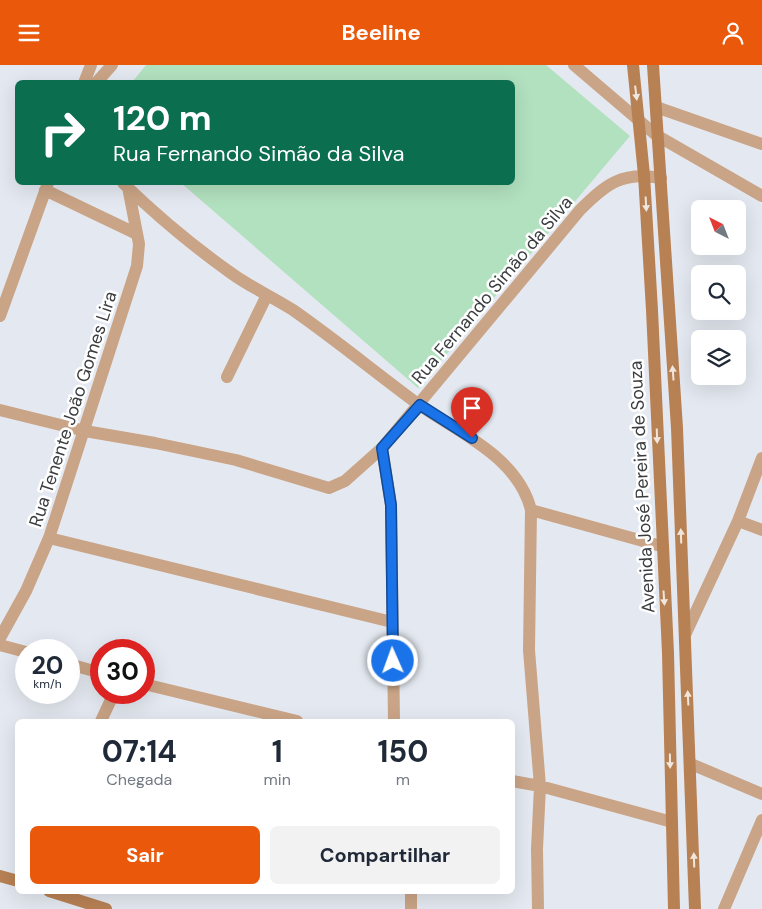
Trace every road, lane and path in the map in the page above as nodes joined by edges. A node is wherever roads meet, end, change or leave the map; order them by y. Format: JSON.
{"nodes":[{"id":1,"x":91,"y":65,"type":"edge"},
{"id":2,"x":112,"y":65,"type":"edge"},
{"id":3,"x":574,"y":65,"type":"edge"},
{"id":4,"x":633,"y":65,"type":"edge"},
{"id":5,"x":653,"y":65,"type":"edge"},
{"id":6,"x":85,"y":80,"type":"edge"},
{"id":7,"x":99,"y":80,"type":"edge"},
{"id":8,"x":656,"y":107,"type":"junction"},
{"id":9,"x":640,"y":120,"type":"junction"},
{"id":10,"x":656,"y":135,"type":"junction"},
{"id":11,"x":762,"y":144,"type":"edge"},
{"id":12,"x":644,"y":175,"type":"junction"},
{"id":13,"x":661,"y":178,"type":"junction"},
{"id":14,"x":126,"y":185,"type":"edge"},
{"id":15,"x":47,"y":186,"type":"edge"},
{"id":16,"x":762,"y":196,"type":"edge"},
{"id":17,"x":137,"y":233,"type":"junction"},
{"id":18,"x":268,"y":295,"type":"junction"},
{"id":19,"x":0,"y":316,"type":"edge"},
{"id":20,"x":226,"y":377,"type":"dead end"},
{"id":21,"x":420,"y":405,"type":"junction"},
{"id":22,"x":0,"y":410,"type":"edge"},
{"id":23,"x":85,"y":431,"type":"junction"},
{"id":24,"x":382,"y":448,"type":"junction"},
{"id":25,"x":762,"y":458,"type":"edge"},
{"id":26,"x":531,"y":510,"type":"junction"},
{"id":27,"x":738,"y":521,"type":"junction"},
{"id":28,"x":762,"y":530,"type":"edge"},
{"id":29,"x":49,"y":538,"type":"junction"},
{"id":30,"x":661,"y":546,"type":"junction"},
{"id":31,"x":392,"y":622,"type":"junction"},
{"id":32,"x":685,"y":635,"type":"junction"},
{"id":33,"x":0,"y":638,"type":"edge"},
{"id":34,"x":0,"y":645,"type":"edge"},
{"id":35,"x":15,"y":649,"type":"edge"},
{"id":36,"x":155,"y":687,"type":"edge"},
{"id":37,"x":109,"y":704,"type":"edge"},
{"id":38,"x":102,"y":719,"type":"edge"},
{"id":39,"x":289,"y":719,"type":"edge"},
{"id":40,"x":394,"y":719,"type":"edge"},
{"id":41,"x":691,"y":764,"type":"junction"},
{"id":42,"x":515,"y":781,"type":"edge"},
{"id":43,"x":540,"y":785,"type":"junction"},
{"id":44,"x":762,"y":794,"type":"edge"},
{"id":45,"x":762,"y":820,"type":"edge"},
{"id":46,"x":672,"y":822,"type":"junction"},
{"id":47,"x":0,"y":876,"type":"edge"},
{"id":48,"x":15,"y":880,"type":"edge"},
{"id":49,"x":55,"y":894,"type":"edge"},
{"id":50,"x":411,"y":894,"type":"edge"},
{"id":51,"x":78,"y":905,"type":"edge"},
{"id":52,"x":106,"y":909,"type":"edge"},
{"id":53,"x":411,"y":909,"type":"edge"},
{"id":54,"x":538,"y":909,"type":"edge"},
{"id":55,"x":674,"y":909,"type":"edge"},
{"id":56,"x":695,"y":909,"type":"edge"},
{"id":57,"x":724,"y":909,"type":"edge"}],
"edges":[{"from":1,"to":6,"type":"street"},
{"from":2,"to":7,"type":"street"},
{"from":3,"to":9,"type":"street"},
{"from":4,"to":9,"type":"street","name":"Avenida José Pereira de Souza","one_way":true},
{"from":5,"to":8,"type":"street","name":"Avenida José Pereira de Souza"},
{"from":8,"to":10,"type":"street","name":"Avenida José Pereira de Souza"},
{"from":8,"to":11,"type":"street"},
{"from":9,"to":10,"type":"street"},
{"from":9,"to":12,"type":"street","name":"Avenida José Pereira de Souza"},
{"from":10,"to":13,"type":"street","name":"Avenida José Pereira de Souza"},
{"from":10,"to":16,"type":"street"},
{"from":12,"to":13,"type":"street","name":"Rua Fernando Simão da Silva"},
{"from":12,"to":21,"type":"street","name":"Rua Fernando Simão da Silva"},
{"from":12,"to":30,"type":"street","name":"Avenida José Pereira de Souza","one_way":true},
{"from":32,"to":13,"type":"street","name":"Avenida José Pereira de Souza","one_way":true},
{"from":14,"to":17,"type":"street","name":"Rua Tenente João Gomes Lira"},
{"from":14,"to":18,"type":"street"},
{"from":15,"to":17,"type":"street"},
{"from":15,"to":19,"type":"street"},
{"from":17,"to":23,"type":"street","name":"Rua Tenente João Gomes Lira"},
{"from":18,"to":20,"type":"street"},
{"from":18,"to":21,"type":"street"},
{"from":21,"to":24,"type":"street"},
{"from":21,"to":26,"type":"street","name":"Rua Fernando Simão da Silva"},
{"from":22,"to":23,"type":"street"},
{"from":23,"to":24,"type":"street"},
{"from":23,"to":29,"type":"street","name":"Rua Tenente João Gomes Lira"},
{"from":24,"to":31,"type":"street"},
{"from":25,"to":27,"type":"street"},
{"from":26,"to":30,"type":"street"},
{"from":26,"to":43,"type":"street","name":"Rua Fernando Simão da Silva"},
{"from":27,"to":28,"type":"street"},
{"from":27,"to":32,"type":"street"},
{"from":29,"to":31,"type":"street"},
{"from":29,"to":33,"type":"street","name":"Rua Tenente João Gomes Lira"},
{"from":30,"to":46,"type":"street","name":"Avenida José Pereira de Souza","one_way":true},
{"from":31,"to":40,"type":"street"},
{"from":41,"to":32,"type":"street","name":"Avenida José Pereira de Souza","one_way":true},
{"from":34,"to":35,"type":"street"},
{"from":36,"to":39,"type":"street"},
{"from":37,"to":38,"type":"street"},
{"from":41,"to":44,"type":"street"},
{"from":56,"to":41,"type":"street","name":"Avenida José Pereira de Souza","one_way":true},
{"from":42,"to":43,"type":"street"},
{"from":43,"to":46,"type":"street"},
{"from":43,"to":54,"type":"street","name":"Rua Fernando Simão da Silva"},
{"from":45,"to":57,"type":"street"},
{"from":46,"to":55,"type":"street","name":"Avenida José Pereira de Souza"},
{"from":47,"to":48,"type":"street"},
{"from":49,"to":51,"type":"street"},
{"from":50,"to":53,"type":"street"},
{"from":51,"to":52,"type":"street"}]}
